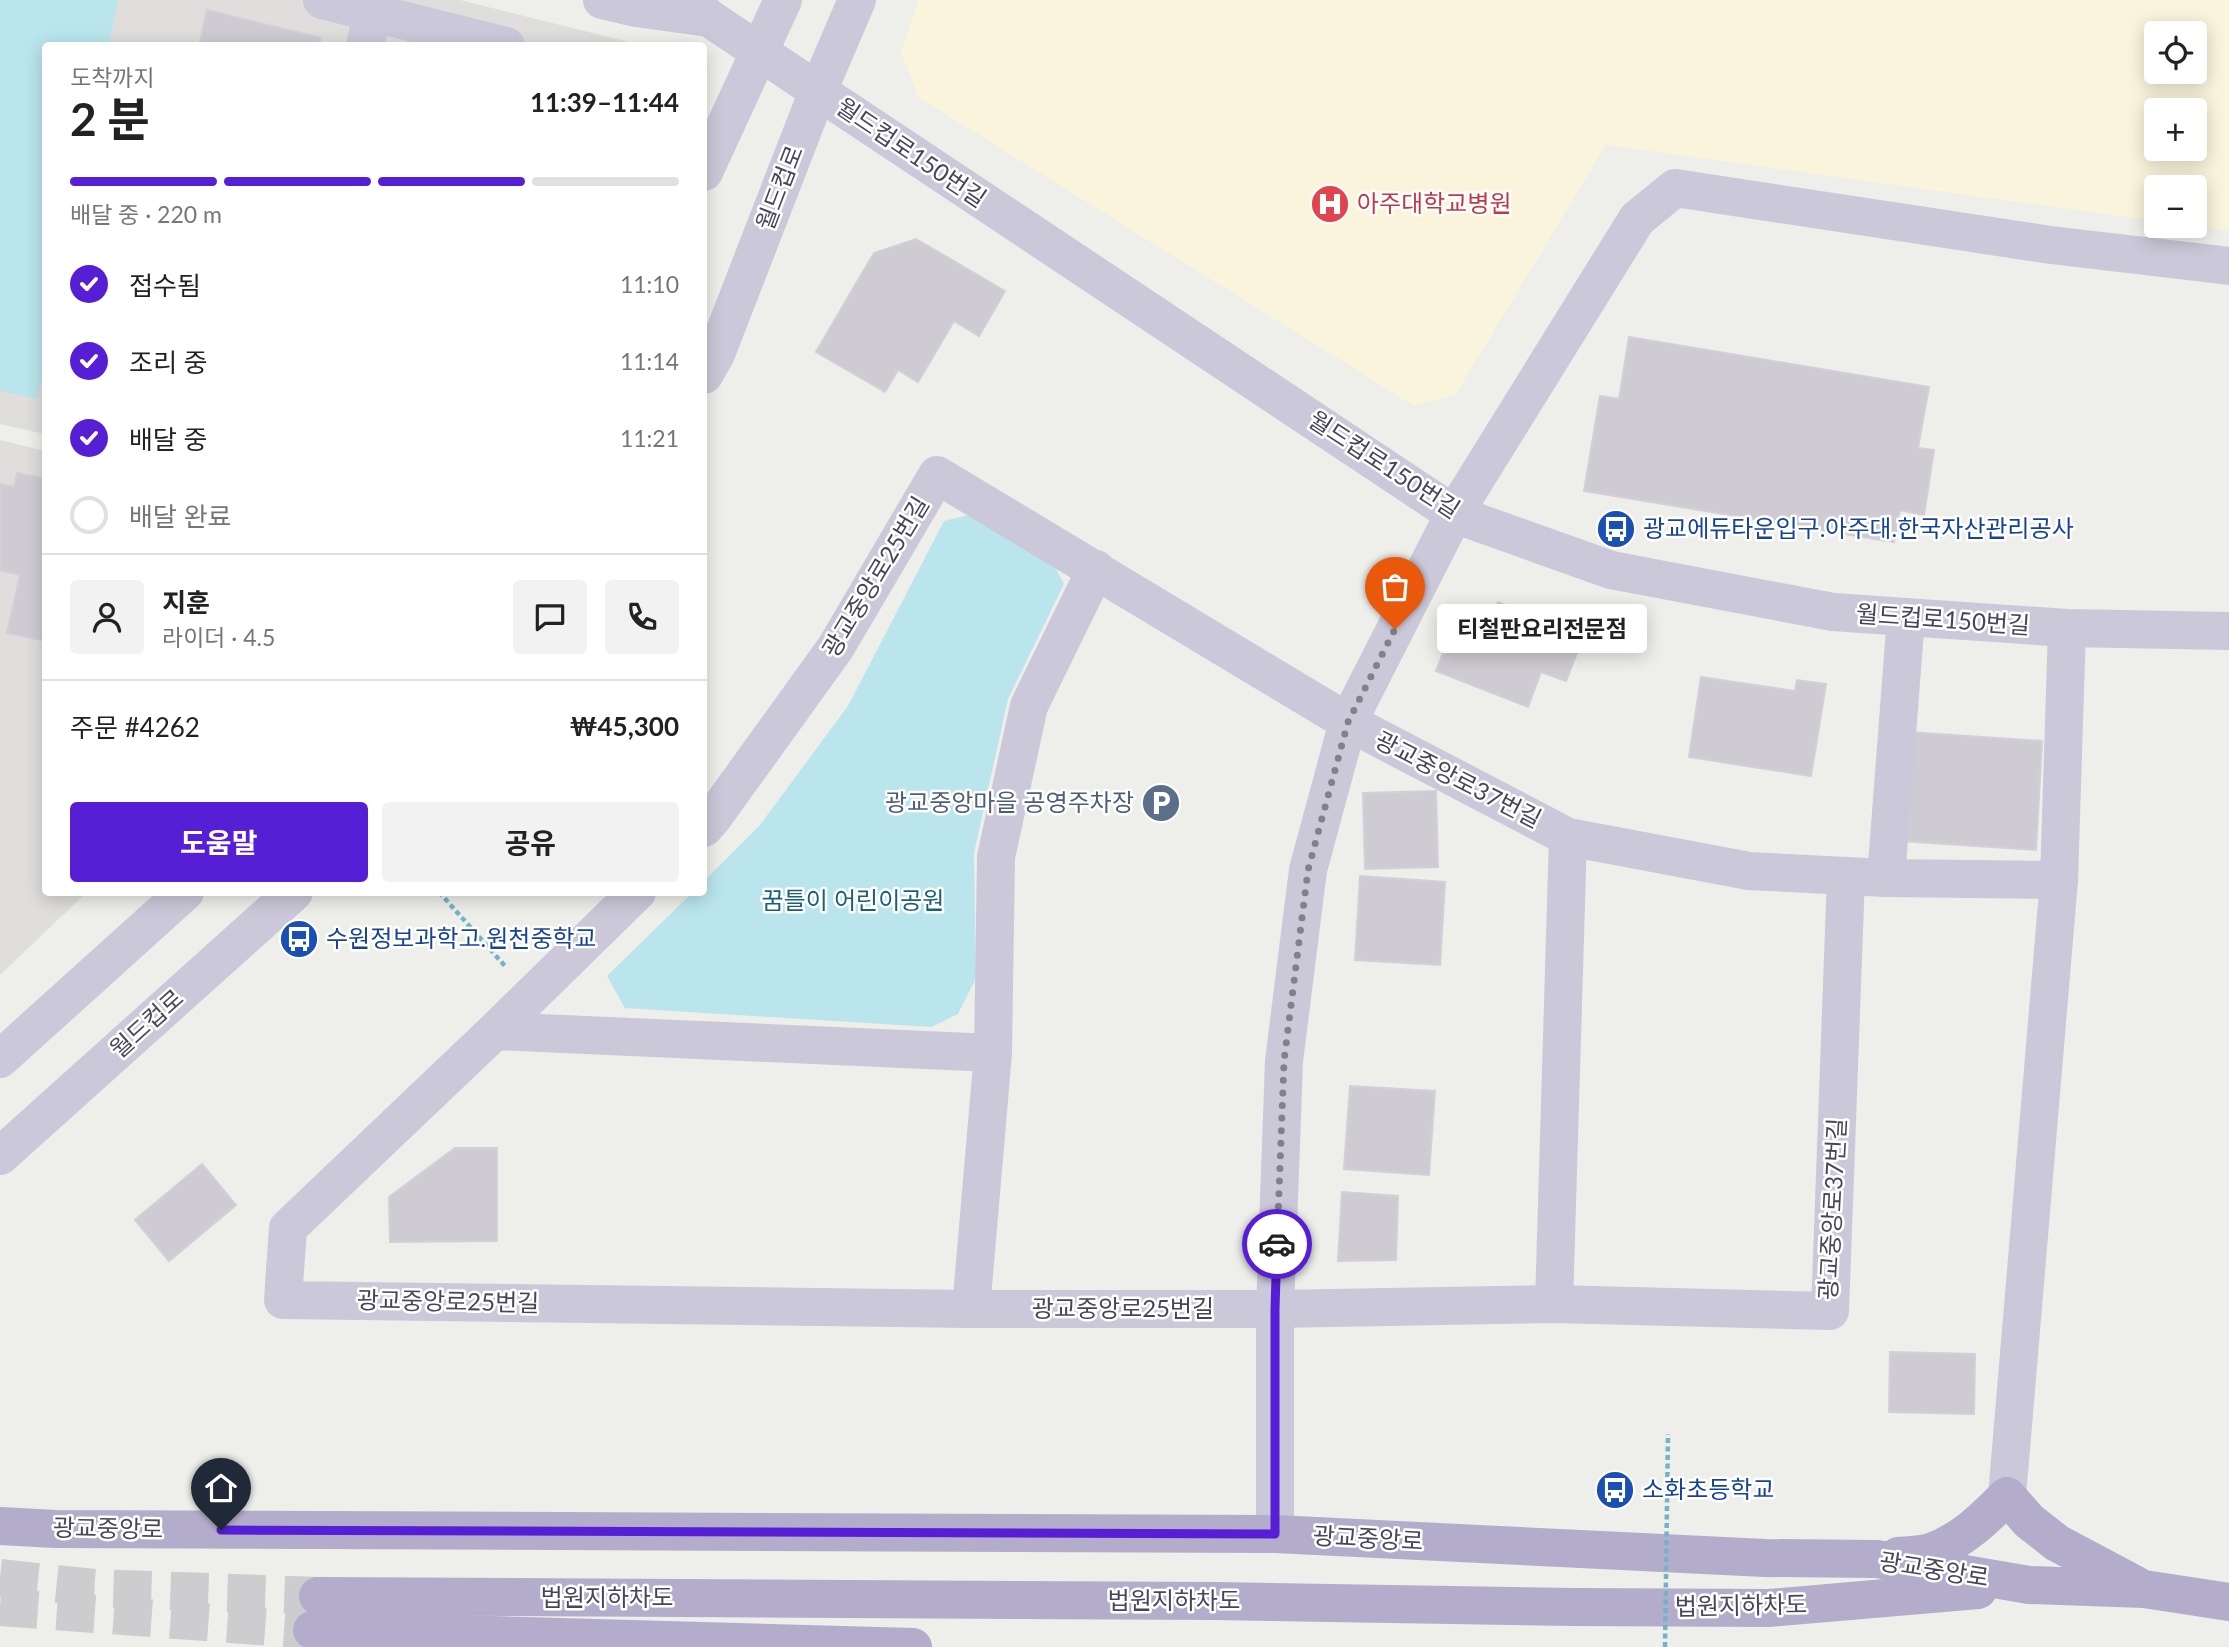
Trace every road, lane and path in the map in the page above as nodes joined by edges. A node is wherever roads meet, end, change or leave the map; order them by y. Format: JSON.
{"nodes":[{"id":1,"x":322,"y":0,"type":"edge"},
{"id":2,"x":602,"y":0,"type":"edge"},
{"id":3,"x":783,"y":0,"type":"edge"},
{"id":4,"x":857,"y":0,"type":"edge"},
{"id":5,"x":699,"y":9,"type":"edge"},
{"id":6,"x":369,"y":29,"type":"edge"},
{"id":7,"x":474,"y":42,"type":"edge"},
{"id":8,"x":760,"y":52,"type":"junction"},
{"id":9,"x":818,"y":91,"type":"junction"},
{"id":10,"x":707,"y":166,"type":"edge"},
{"id":11,"x":2229,"y":266,"type":"edge"},
{"id":12,"x":707,"y":370,"type":"edge"},
{"id":13,"x":1454,"y":514,"type":"junction"},
{"id":14,"x":1096,"y":569,"type":"junction"},
{"id":15,"x":1906,"y":617,"type":"junction"},
{"id":16,"x":2067,"y":628,"type":"junction"},
{"id":17,"x":2229,"y":631,"type":"edge"},
{"id":18,"x":1348,"y":722,"type":"junction"},
{"id":19,"x":707,"y":825,"type":"edge"},
{"id":20,"x":1568,"y":837,"type":"junction"},
{"id":21,"x":1846,"y":876,"type":"junction"},
{"id":22,"x":1886,"y":878,"type":"junction"},
{"id":23,"x":2060,"y":880,"type":"junction"},
{"id":24,"x":181,"y":896,"type":"edge"},
{"id":25,"x":290,"y":896,"type":"edge"},
{"id":26,"x":443,"y":896,"type":"edge"},
{"id":27,"x":633,"y":896,"type":"edge"},
{"id":28,"x":532,"y":995,"type":"junction"},
{"id":29,"x":495,"y":1031,"type":"junction"},
{"id":30,"x":993,"y":1053,"type":"junction"},
{"id":31,"x":0,"y":1059,"type":"edge"},
{"id":32,"x":0,"y":1156,"type":"edge"},
{"id":33,"x":1554,"y":1304,"type":"junction"},
{"id":34,"x":971,"y":1308,"type":"junction"},
{"id":35,"x":1275,"y":1309,"type":"junction"},
{"id":36,"x":1668,"y":1434,"type":"dead end"},
{"id":37,"x":2007,"y":1496,"type":"junction"},
{"id":38,"x":0,"y":1510,"type":"edge"},
{"id":39,"x":0,"y":1526,"type":"edge"},
{"id":40,"x":55,"y":1529,"type":"junction"},
{"id":41,"x":1275,"y":1534,"type":"junction"},
{"id":42,"x":1877,"y":1559,"type":"junction"},
{"id":43,"x":2029,"y":1585,"type":"junction"},
{"id":44,"x":2144,"y":1589,"type":"junction"},
{"id":45,"x":2229,"y":1602,"type":"edge"},
{"id":46,"x":914,"y":1647,"type":"edge"},
{"id":47,"x":1665,"y":1647,"type":"edge"}],
"edges":[{"from":1,"to":6,"type":"street"},
{"from":2,"to":5,"type":"street"},
{"from":3,"to":8,"type":"street"},
{"from":4,"to":9,"type":"street","name":"월드컵로"},
{"from":5,"to":8,"type":"street","name":"월드컵로150번길"},
{"from":6,"to":7,"type":"street"},
{"from":8,"to":9,"type":"street","name":"월드컵로150번길"},
{"from":8,"to":10,"type":"street"},
{"from":9,"to":12,"type":"street","name":"월드컵로"},
{"from":9,"to":13,"type":"street","name":"월드컵로150번길"},
{"from":11,"to":13,"type":"street"},
{"from":13,"to":15,"type":"street","name":"월드컵로150번길"},
{"from":13,"to":18,"type":"street"},
{"from":14,"to":18,"type":"street","name":"광교중앙로25번길"},
{"from":14,"to":19,"type":"street","name":"광교중앙로25번길"},
{"from":14,"to":30,"type":"street"},
{"from":15,"to":16,"type":"street","name":"월드컵로150번길"},
{"from":15,"to":22,"type":"street"},
{"from":16,"to":17,"type":"street","name":"월드컵로150번길"},
{"from":16,"to":23,"type":"street"},
{"from":18,"to":20,"type":"street","name":"광교중앙로37번길"},
{"from":18,"to":35,"type":"street"},
{"from":20,"to":21,"type":"street","name":"광교중앙로37번길"},
{"from":20,"to":33,"type":"street","name":"광교중앙로37번길"},
{"from":21,"to":22,"type":"street","name":"광교중앙로37번길"},
{"from":21,"to":33,"type":"street","name":"광교중앙로37번길"},
{"from":22,"to":23,"type":"street","name":"광교중앙로37번길"},
{"from":23,"to":37,"type":"street"},
{"from":24,"to":31,"type":"street"},
{"from":25,"to":32,"type":"street","name":"월드컵로"},
{"from":26,"to":28,"type":"path"},
{"from":27,"to":28,"type":"street","name":"광교중앙로25번길"},
{"from":28,"to":29,"type":"street","name":"광교중앙로25번길"},
{"from":29,"to":30,"type":"street"},
{"from":29,"to":34,"type":"street","name":"광교중앙로25번길"},
{"from":30,"to":34,"type":"street"},
{"from":33,"to":35,"type":"street","name":"광교중앙로37번길"},
{"from":34,"to":35,"type":"street","name":"광교중앙로25번길"},
{"from":35,"to":41,"type":"street"},
{"from":36,"to":47,"type":"path","bridge":true},
{"from":37,"to":42,"type":"main road"},
{"from":37,"to":44,"type":"main road"},
{"from":38,"to":40,"type":"street"},
{"from":39,"to":40,"type":"main road","name":"광교중앙로"},
{"from":40,"to":41,"type":"main road","name":"광교중앙로"},
{"from":41,"to":42,"type":"main road","name":"광교중앙로"},
{"from":42,"to":43,"type":"main road","name":"광교중앙로"},
{"from":43,"to":44,"type":"main road","name":"광교중앙로"},
{"from":43,"to":46,"type":"main road","name":"법원지하차도"},
{"from":44,"to":45,"type":"main road","name":"광교중앙로"}]}
